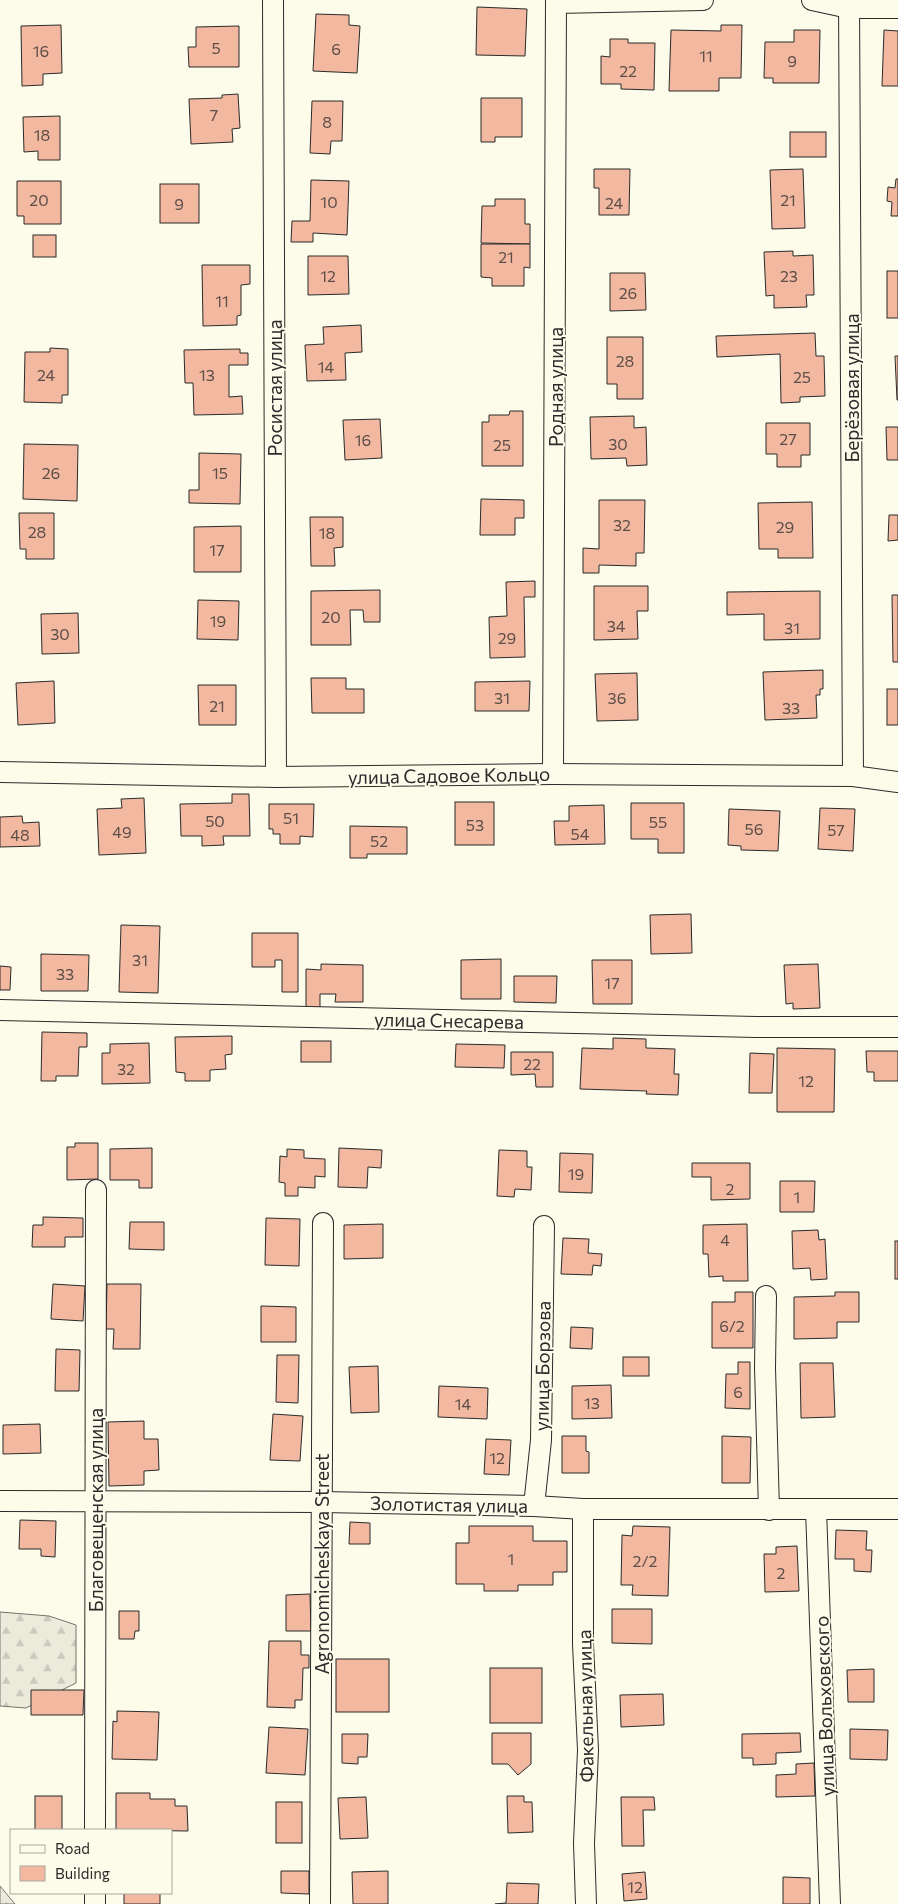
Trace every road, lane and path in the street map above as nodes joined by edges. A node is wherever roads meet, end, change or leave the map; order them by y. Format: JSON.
{"nodes":[{"id":1,"x":273,"y":0,"type":"edge"},
{"id":2,"x":703,"y":0,"type":"edge"},
{"id":3,"x":812,"y":0,"type":"edge"},
{"id":4,"x":556,"y":2,"type":"edge"},
{"id":5,"x":849,"y":4,"type":"edge"},
{"id":6,"x":898,"y":8,"type":"edge"},
{"id":7,"x":0,"y":772,"type":"edge"},
{"id":8,"x":553,"y":774,"type":"junction"},
{"id":9,"x":853,"y":776,"type":"junction"},
{"id":10,"x":276,"y":777,"type":"junction"},
{"id":11,"x":898,"y":782,"type":"edge"},
{"id":12,"x":0,"y":1010,"type":"edge"},
{"id":13,"x":898,"y":1027,"type":"edge"},
{"id":14,"x":96,"y":1190,"type":"dead end"},
{"id":15,"x":323,"y":1223,"type":"dead end"},
{"id":16,"x":544,"y":1226,"type":"dead end"},
{"id":17,"x":766,"y":1296,"type":"dead end"},
{"id":18,"x":0,"y":1500,"type":"edge"},
{"id":19,"x":95,"y":1501,"type":"junction"},
{"id":20,"x":321,"y":1502,"type":"junction"},
{"id":21,"x":534,"y":1506,"type":"junction"},
{"id":22,"x":583,"y":1509,"type":"junction"},
{"id":23,"x":816,"y":1509,"type":"junction"},
{"id":24,"x":898,"y":1509,"type":"edge"},
{"id":25,"x":769,"y":1510,"type":"junction"},
{"id":26,"x":95,"y":1829,"type":"edge"},
{"id":27,"x":320,"y":1904,"type":"edge"},
{"id":28,"x":586,"y":1904,"type":"edge"},
{"id":29,"x":830,"y":1904,"type":"edge"}],
"edges":[{"from":1,"to":10,"type":"street","name":"Росистая улица"},
{"from":2,"to":4,"type":"street"},
{"from":3,"to":5,"type":"street"},
{"from":4,"to":8,"type":"street","name":"Родная улица"},
{"from":5,"to":6,"type":"street"},
{"from":5,"to":9,"type":"street","name":"Берёзовая улица"},
{"from":7,"to":10,"type":"street","name":"улица Садовое Кольцо"},
{"from":8,"to":9,"type":"street","name":"улица Садовое Кольцо"},
{"from":8,"to":10,"type":"street","name":"улица Садовое Кольцо"},
{"from":9,"to":11,"type":"street","name":"улица Садовое Кольцо"},
{"from":12,"to":13,"type":"street","name":"улица Снесарева"},
{"from":14,"to":19,"type":"street","name":"Благовещенская улица"},
{"from":15,"to":20,"type":"street","name":"Agronomicheskaya Street"},
{"from":16,"to":21,"type":"street","name":"улица Борзова"},
{"from":17,"to":25,"type":"street"},
{"from":18,"to":19,"type":"street","name":"Золотистая улица"},
{"from":19,"to":20,"type":"street","name":"Золотистая улица"},
{"from":19,"to":26,"type":"street","name":"Благовещенская улица"},
{"from":20,"to":21,"type":"street","name":"Золотистая улица"},
{"from":20,"to":27,"type":"street","name":"Agronomicheskaya Street"},
{"from":21,"to":22,"type":"street","name":"Золотистая улица"},
{"from":22,"to":25,"type":"street","name":"Золотистая улица"},
{"from":22,"to":28,"type":"street","name":"Факельная улица"},
{"from":23,"to":24,"type":"street","name":"Золотистая улица"},
{"from":23,"to":25,"type":"street","name":"Золотистая улица"},
{"from":23,"to":29,"type":"street","name":"улица Вольховского"}]}
